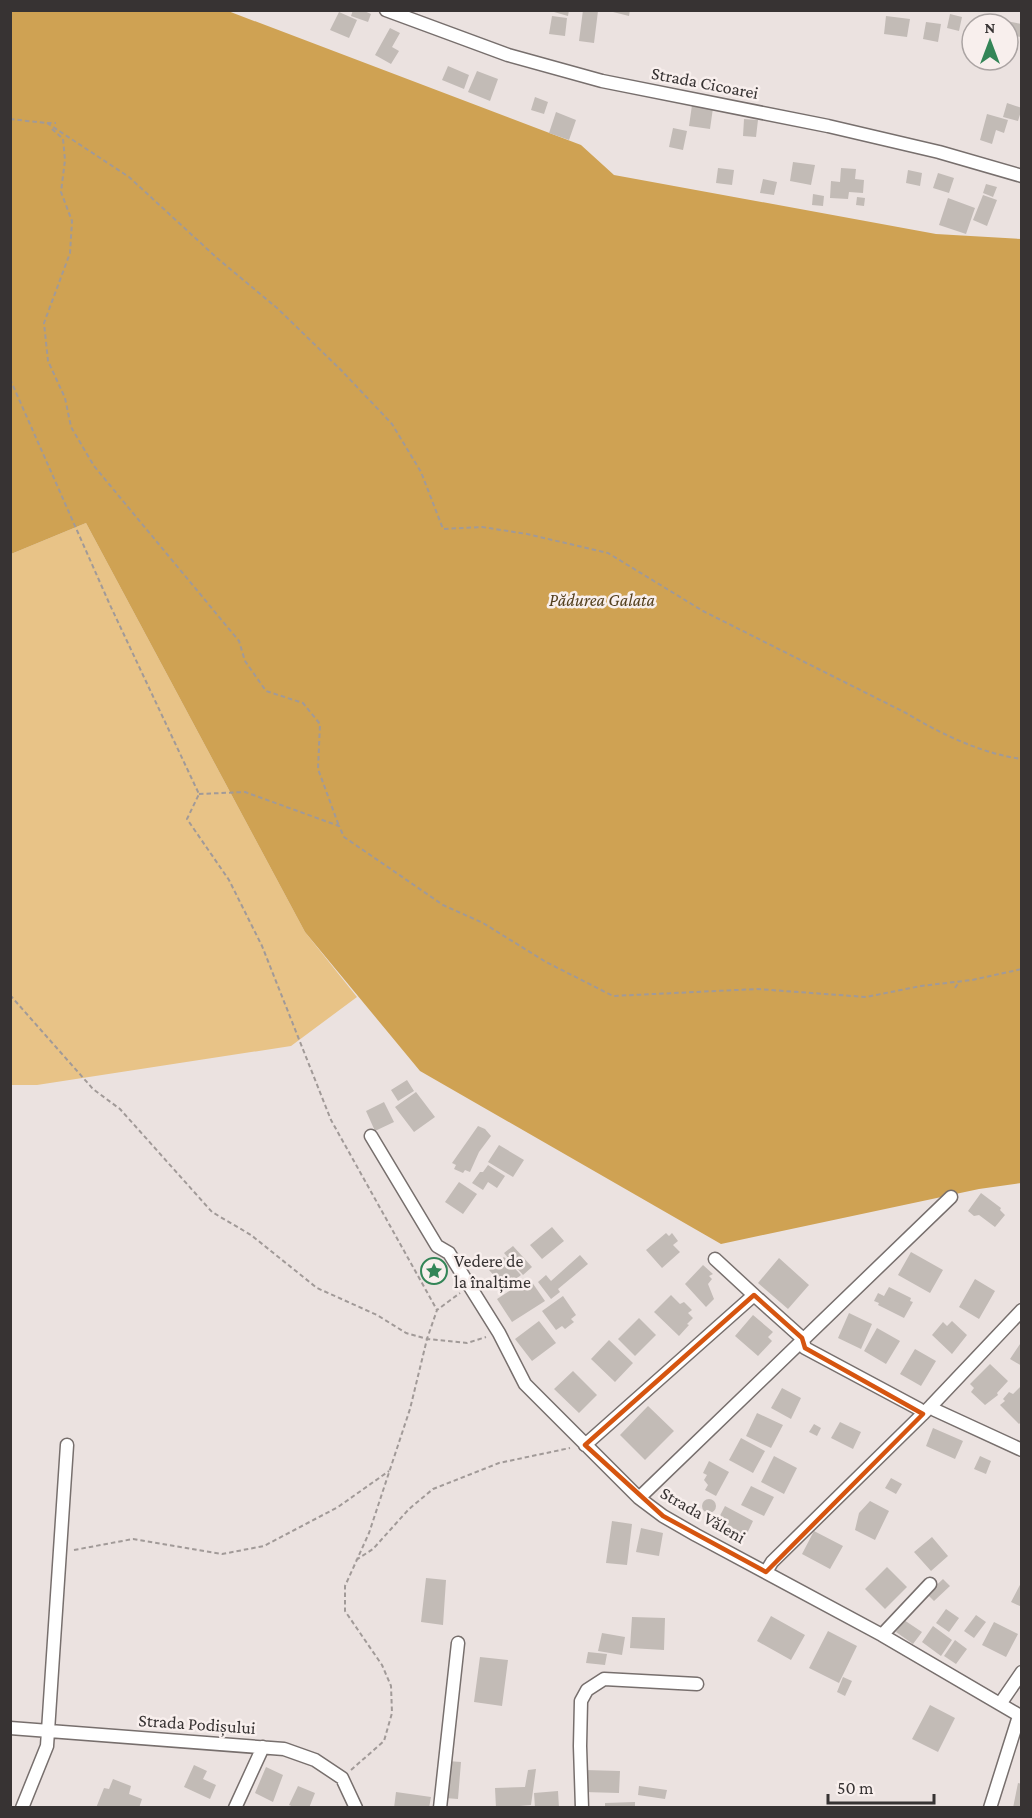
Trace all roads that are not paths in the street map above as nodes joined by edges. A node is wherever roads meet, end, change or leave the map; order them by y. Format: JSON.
{"nodes":[{"id":1,"x":386,"y":10,"type":"edge"},
{"id":2,"x":1022,"y":176,"type":"edge"},
{"id":3,"x":371,"y":1136,"type":"dead end"},
{"id":4,"x":951,"y":1197,"type":"dead end"},
{"id":5,"x":715,"y":1259,"type":"dead end"},
{"id":6,"x":754,"y":1295,"type":"junction"},
{"id":7,"x":1019,"y":1318,"type":"edge"},
{"id":8,"x":803,"y":1342,"type":"junction"},
{"id":9,"x":927,"y":1410,"type":"junction"},
{"id":10,"x":585,"y":1444,"type":"junction"},
{"id":11,"x":67,"y":1445,"type":"dead end"},
{"id":12,"x":1022,"y":1450,"type":"edge"},
{"id":13,"x":639,"y":1498,"type":"junction"},
{"id":14,"x":766,"y":1572,"type":"junction"},
{"id":15,"x":930,"y":1584,"type":"dead end"},
{"id":16,"x":882,"y":1635,"type":"junction"},
{"id":17,"x":458,"y":1644,"type":"dead end"},
{"id":18,"x":1022,"y":1672,"type":"edge"},
{"id":19,"x":696,"y":1684,"type":"dead end"},
{"id":20,"x":1000,"y":1704,"type":"junction"},
{"id":21,"x":1020,"y":1716,"type":"edge"},
{"id":22,"x":10,"y":1728,"type":"edge"},
{"id":23,"x":48,"y":1731,"type":"junction"},
{"id":24,"x":263,"y":1747,"type":"junction"},
{"id":25,"x":21,"y":1808,"type":"edge"},
{"id":26,"x":236,"y":1808,"type":"edge"},
{"id":27,"x":356,"y":1808,"type":"edge"},
{"id":28,"x":440,"y":1808,"type":"edge"},
{"id":29,"x":582,"y":1808,"type":"edge"},
{"id":30,"x":990,"y":1808,"type":"edge"}],
"edges":[{"from":1,"to":2,"type":"street","name":"Strada Cicoarei"},
{"from":3,"to":10,"type":"street","name":"Strada Văleni"},
{"from":4,"to":8,"type":"street"},
{"from":5,"to":6,"type":"street"},
{"from":6,"to":8,"type":"street"},
{"from":6,"to":10,"type":"street"},
{"from":7,"to":9,"type":"street"},
{"from":8,"to":9,"type":"street"},
{"from":8,"to":13,"type":"street"},
{"from":9,"to":12,"type":"street"},
{"from":9,"to":14,"type":"street"},
{"from":10,"to":13,"type":"street","name":"Strada Văleni"},
{"from":11,"to":23,"type":"street"},
{"from":13,"to":14,"type":"street","name":"Strada Văleni"},
{"from":14,"to":16,"type":"street","name":"Strada Văleni"},
{"from":15,"to":16,"type":"street"},
{"from":16,"to":20,"type":"street","name":"Strada Văleni"},
{"from":17,"to":28,"type":"street"},
{"from":18,"to":20,"type":"street"},
{"from":19,"to":29,"type":"street"},
{"from":20,"to":21,"type":"street","name":"Strada Văleni"},
{"from":21,"to":30,"type":"street"},
{"from":22,"to":23,"type":"street","name":"Strada Podișului"},
{"from":23,"to":24,"type":"street","name":"Strada Podișului"},
{"from":23,"to":25,"type":"street"},
{"from":24,"to":26,"type":"street"},
{"from":24,"to":27,"type":"street","name":"Strada Podișului"}]}
